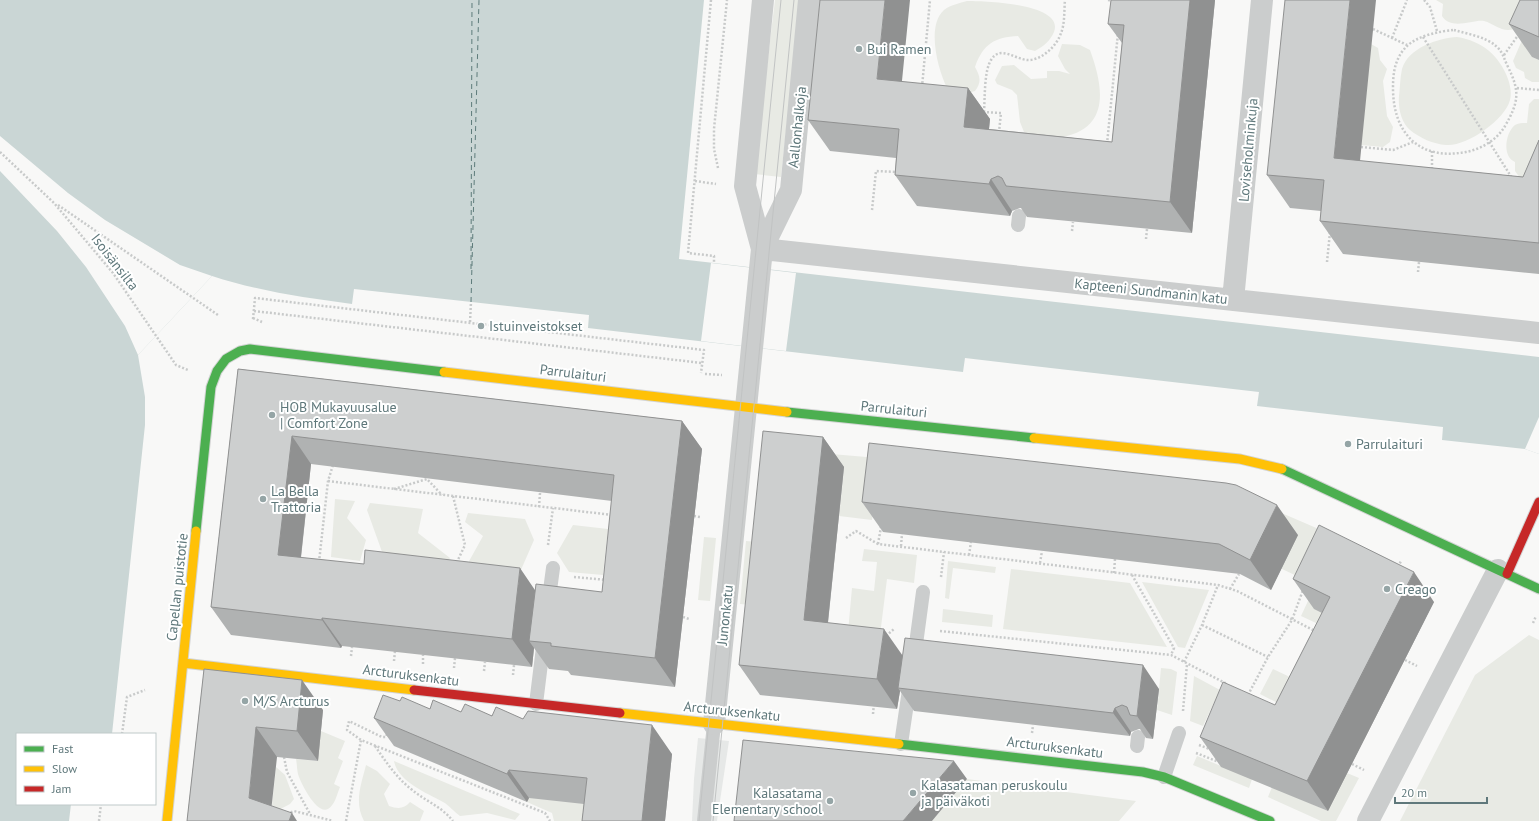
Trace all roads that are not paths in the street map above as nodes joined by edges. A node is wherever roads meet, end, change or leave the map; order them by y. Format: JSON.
{"nodes":[{"id":1,"x":763,"y":0,"type":"edge"},
{"id":2,"x":809,"y":0,"type":"edge"},
{"id":3,"x":1262,"y":0,"type":"edge"},
{"id":4,"x":761,"y":259,"type":"junction"},
{"id":5,"x":1233,"y":300,"type":"junction"},
{"id":6,"x":1539,"y":333,"type":"edge"},
{"id":7,"x":225,"y":359,"type":"joint"},
{"id":8,"x":746,"y":408,"type":"junction"},
{"id":9,"x":1539,"y":502,"type":"edge"},
{"id":10,"x":553,"y":568,"type":"dead end"},
{"id":11,"x":1503,"y":572,"type":"junction"},
{"id":12,"x":1539,"y":589,"type":"edge"},
{"id":13,"x":923,"y":592,"type":"road end"},
{"id":14,"x":183,"y":663,"type":"junction"},
{"id":15,"x":536,"y":704,"type":"junction"},
{"id":16,"x":714,"y":724,"type":"junction"},
{"id":17,"x":1179,"y":733,"type":"dead end"},
{"id":18,"x":901,"y":744,"type":"junction"},
{"id":19,"x":1164,"y":777,"type":"junction"},
{"id":20,"x":167,"y":821,"type":"edge"},
{"id":21,"x":704,"y":821,"type":"edge"},
{"id":22,"x":1270,"y":821,"type":"edge"},
{"id":23,"x":1368,"y":821,"type":"edge"}],
"edges":[{"from":1,"to":4,"type":"street","name":"Aallonhalkoja"},
{"from":2,"to":4,"type":"street","name":"Aallonhalkoja"},
{"from":3,"to":5,"type":"street","name":"Loviseholminkuja"},
{"from":4,"to":5,"type":"street","name":"Kapteeni Sundmanin katu"},
{"from":4,"to":8,"type":"street","name":"Aallonhalkoja"},
{"from":5,"to":6,"type":"street","name":"Kapteeni Sundmanin katu"},
{"from":7,"to":8,"type":"street","name":"Parrulaituri"},
{"from":7,"to":14,"type":"street","name":"Capellan puistotie"},
{"from":8,"to":11,"type":"street","name":"Parrulaituri"},
{"from":8,"to":16,"type":"street","name":"Junonkatu"},
{"from":9,"to":11,"type":"street"},
{"from":10,"to":15,"type":"lane"},
{"from":11,"to":12,"type":"street","name":"Parrulaituri"},
{"from":11,"to":23,"type":"street"},
{"from":13,"to":18,"type":"lane"},
{"from":14,"to":15,"type":"street","name":"Arcturuksenkatu"},
{"from":14,"to":20,"type":"street","name":"Capellan puistotie"},
{"from":15,"to":16,"type":"street","name":"Arcturuksenkatu"},
{"from":16,"to":18,"type":"street","name":"Arcturuksenkatu"},
{"from":16,"to":21,"type":"lane","name":"Junonkatu"},
{"from":17,"to":19,"type":"lane"},
{"from":18,"to":19,"type":"street","name":"Arcturuksenkatu"},
{"from":19,"to":22,"type":"street","name":"Arcturuksenkatu"}]}
